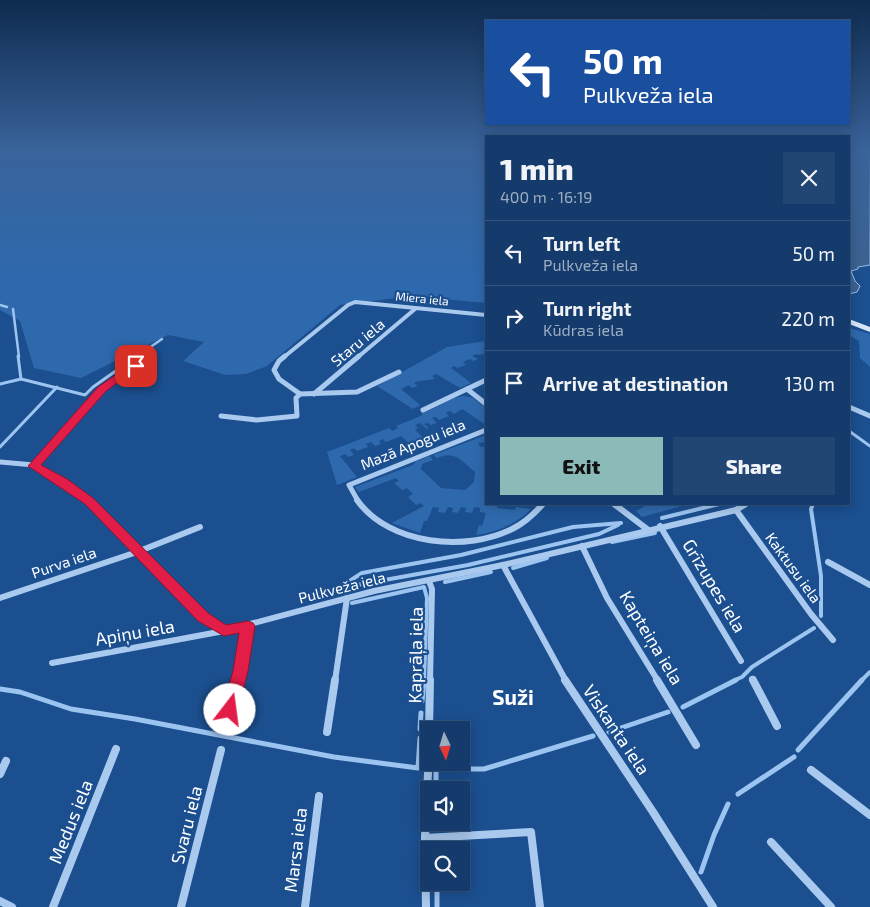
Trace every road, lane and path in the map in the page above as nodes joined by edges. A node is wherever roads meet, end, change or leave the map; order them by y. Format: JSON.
{"nodes":[{"id":1,"x":416,"y":309,"type":"junction"},
{"id":2,"x":485,"y":315,"type":"edge"},
{"id":3,"x":850,"y":321,"type":"edge"},
{"id":4,"x":870,"y":330,"type":"edge"},
{"id":5,"x":152,"y":356,"type":"dead end"},
{"id":6,"x":399,"y":372,"type":"dead end"},
{"id":7,"x":485,"y":380,"type":"edge"},
{"id":8,"x":467,"y":389,"type":"junction"},
{"id":9,"x":300,"y":394,"type":"junction"},
{"id":10,"x":314,"y":394,"type":"junction"},
{"id":11,"x":485,"y":403,"type":"edge"},
{"id":12,"x":850,"y":407,"type":"edge"},
{"id":13,"x":423,"y":410,"type":"dead end"},
{"id":14,"x":221,"y":416,"type":"dead end"},
{"id":15,"x":870,"y":416,"type":"edge"},
{"id":16,"x":485,"y":430,"type":"edge"},
{"id":17,"x":0,"y":462,"type":"edge"},
{"id":18,"x":34,"y":466,"type":"junction"},
{"id":19,"x":542,"y":505,"type":"edge"},
{"id":20,"x":615,"y":505,"type":"edge"},
{"id":21,"x":744,"y":505,"type":"edge"},
{"id":22,"x":736,"y":510,"type":"junction"},
{"id":23,"x":660,"y":526,"type":"junction"},
{"id":24,"x":200,"y":527,"type":"dead end"},
{"id":25,"x":647,"y":529,"type":"junction"},
{"id":26,"x":582,"y":546,"type":"junction"},
{"id":27,"x":137,"y":552,"type":"junction"},
{"id":28,"x":828,"y":562,"type":"dead end"},
{"id":29,"x":503,"y":565,"type":"junction"},
{"id":30,"x":429,"y":581,"type":"junction"},
{"id":31,"x":870,"y":585,"type":"edge"},
{"id":32,"x":0,"y":598,"type":"edge"},
{"id":33,"x":347,"y":598,"type":"junction"},
{"id":34,"x":248,"y":626,"type":"junction"},
{"id":35,"x":224,"y":631,"type":"junction"},
{"id":36,"x":833,"y":640,"type":"dead end"},
{"id":37,"x":741,"y":661,"type":"dead end"},
{"id":38,"x":52,"y":662,"type":"dead end"},
{"id":39,"x":752,"y":679,"type":"dead end"},
{"id":40,"x":230,"y":710,"type":"dead end"},
{"id":41,"x":429,"y":721,"type":"edge"},
{"id":42,"x":777,"y":726,"type":"dead end"},
{"id":43,"x":327,"y":732,"type":"dead end"},
{"id":44,"x":696,"y":745,"type":"dead end"},
{"id":45,"x":116,"y":749,"type":"dead end"},
{"id":46,"x":221,"y":750,"type":"dead end"},
{"id":47,"x":6,"y":761,"type":"dead end"},
{"id":48,"x":811,"y":770,"type":"dead end"},
{"id":49,"x":428,"y":771,"type":"edge"},
{"id":50,"x":0,"y":774,"type":"edge"},
{"id":51,"x":319,"y":796,"type":"dead end"},
{"id":52,"x":870,"y":815,"type":"edge"},
{"id":53,"x":425,"y":838,"type":"junction"},
{"id":54,"x":771,"y":842,"type":"dead end"},
{"id":55,"x":0,"y":902,"type":"edge"},
{"id":56,"x":12,"y":907,"type":"edge"},
{"id":57,"x":53,"y":907,"type":"edge"},
{"id":58,"x":181,"y":907,"type":"edge"},
{"id":59,"x":305,"y":907,"type":"edge"},
{"id":60,"x":426,"y":907,"type":"edge"},
{"id":61,"x":540,"y":907,"type":"edge"},
{"id":62,"x":713,"y":907,"type":"edge"},
{"id":63,"x":831,"y":907,"type":"edge"}],
"edges":[{"from":1,"to":2,"type":"street","name":"Miera iela"},
{"from":1,"to":9,"type":"street","name":"Miera iela"},
{"from":1,"to":10,"type":"street","name":"Staru iela"},
{"from":3,"to":4,"type":"main road"},
{"from":5,"to":18,"type":"street"},
{"from":6,"to":10,"type":"street"},
{"from":7,"to":8,"type":"street"},
{"from":8,"to":11,"type":"street"},
{"from":8,"to":13,"type":"street"},
{"from":9,"to":10,"type":"street"},
{"from":9,"to":14,"type":"street"},
{"from":12,"to":15,"type":"street"},
{"from":16,"to":19,"type":"street","name":"Mazā Apogu iela"},
{"from":17,"to":18,"type":"street"},
{"from":18,"to":27,"type":"street"},
{"from":20,"to":25,"type":"street"},
{"from":21,"to":22,"type":"street","name":"Pulkveža iela"},
{"from":22,"to":23,"type":"street","name":"Pulkveža iela"},
{"from":22,"to":36,"type":"street","name":"Kaktusu iela"},
{"from":23,"to":25,"type":"street","name":"Pulkveža iela"},
{"from":23,"to":37,"type":"street","name":"Grīzupes iela"},
{"from":24,"to":27,"type":"street"},
{"from":25,"to":26,"type":"street","name":"Pulkveža iela"},
{"from":26,"to":29,"type":"street","name":"Pulkveža iela"},
{"from":26,"to":44,"type":"street","name":"Kapteiņa iela"},
{"from":27,"to":32,"type":"street","name":"Purva iela"},
{"from":27,"to":35,"type":"street"},
{"from":28,"to":31,"type":"street"},
{"from":29,"to":30,"type":"street","name":"Pulkveža iela"},
{"from":29,"to":62,"type":"street","name":"Viskanta iela"},
{"from":30,"to":33,"type":"street","name":"Pulkveža iela"},
{"from":30,"to":41,"type":"street","name":"Kaprāļa iela"},
{"from":33,"to":34,"type":"street","name":"Pulkveža iela"},
{"from":33,"to":43,"type":"street"},
{"from":34,"to":35,"type":"street","name":"Pulkveža iela"},
{"from":34,"to":40,"type":"street"},
{"from":35,"to":38,"type":"street","name":"Apiņu iela"},
{"from":39,"to":42,"type":"street"},
{"from":45,"to":57,"type":"street","name":"Medus iela"},
{"from":46,"to":58,"type":"street","name":"Svaru iela"},
{"from":47,"to":50,"type":"street"},
{"from":48,"to":52,"type":"street"},
{"from":49,"to":53,"type":"street"},
{"from":51,"to":59,"type":"street","name":"Marsa iela"},
{"from":53,"to":60,"type":"street"},
{"from":53,"to":61,"type":"street"},
{"from":54,"to":63,"type":"street"},
{"from":55,"to":56,"type":"street"}]}
